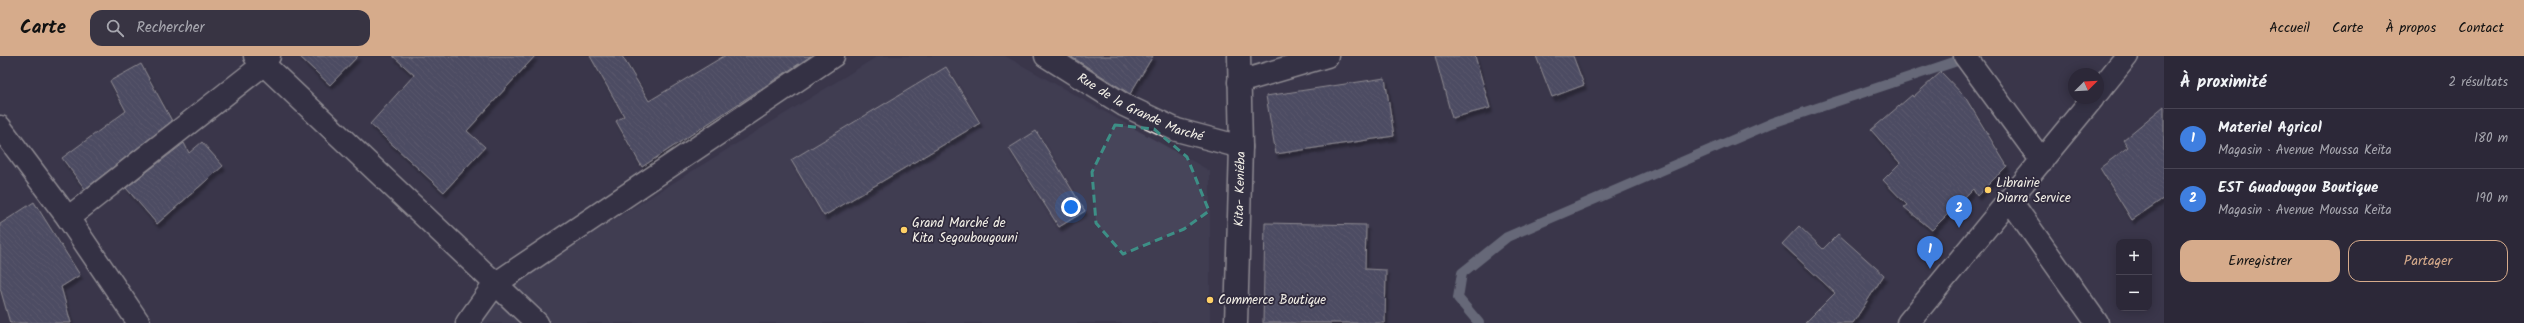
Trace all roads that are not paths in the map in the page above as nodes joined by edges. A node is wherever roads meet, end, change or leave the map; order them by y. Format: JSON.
{"nodes":[{"id":1,"x":833,"y":56,"type":"edge"},
{"id":2,"x":1046,"y":56,"type":"edge"},
{"id":3,"x":1239,"y":56,"type":"edge"},
{"id":4,"x":1327,"y":56,"type":"edge"},
{"id":5,"x":2127,"y":56,"type":"edge"},
{"id":6,"x":262,"y":59,"type":"edge"},
{"id":7,"x":1969,"y":62,"type":"edge"},
{"id":8,"x":1240,"y":82,"type":"junction"},
{"id":9,"x":2104,"y":85,"type":"edge"},
{"id":10,"x":2088,"y":104,"type":"edge"},
{"id":11,"x":0,"y":127,"type":"edge"},
{"id":12,"x":1240,"y":147,"type":"junction"},
{"id":13,"x":2042,"y":161,"type":"junction"},
{"id":14,"x":2010,"y":200,"type":"junction"},
{"id":15,"x":68,"y":218,"type":"junction"},
{"id":16,"x":495,"y":284,"type":"junction"},
{"id":17,"x":139,"y":323,"type":"edge"},
{"id":18,"x":467,"y":323,"type":"edge"},
{"id":19,"x":537,"y":323,"type":"edge"},
{"id":20,"x":1236,"y":323,"type":"edge"},
{"id":21,"x":1908,"y":323,"type":"edge"},
{"id":22,"x":2097,"y":323,"type":"edge"}],
"edges":[{"from":1,"to":16,"type":"street"},
{"from":2,"to":12,"type":"street","name":"Rue de la Grande Marché"},
{"from":3,"to":8,"type":"street","name":"Kita- Keniéba"},
{"from":4,"to":8,"type":"street"},
{"from":5,"to":9,"type":"street"},
{"from":6,"to":15,"type":"street"},
{"from":6,"to":16,"type":"street"},
{"from":7,"to":13,"type":"street"},
{"from":8,"to":12,"type":"street","name":"Kita- Keniéba"},
{"from":10,"to":13,"type":"street"},
{"from":11,"to":15,"type":"street"},
{"from":12,"to":20,"type":"street","name":"Kita- Keniéba"},
{"from":13,"to":14,"type":"street"},
{"from":14,"to":21,"type":"street"},
{"from":14,"to":22,"type":"street"},
{"from":15,"to":17,"type":"street"},
{"from":16,"to":18,"type":"street"},
{"from":16,"to":19,"type":"street"}]}
